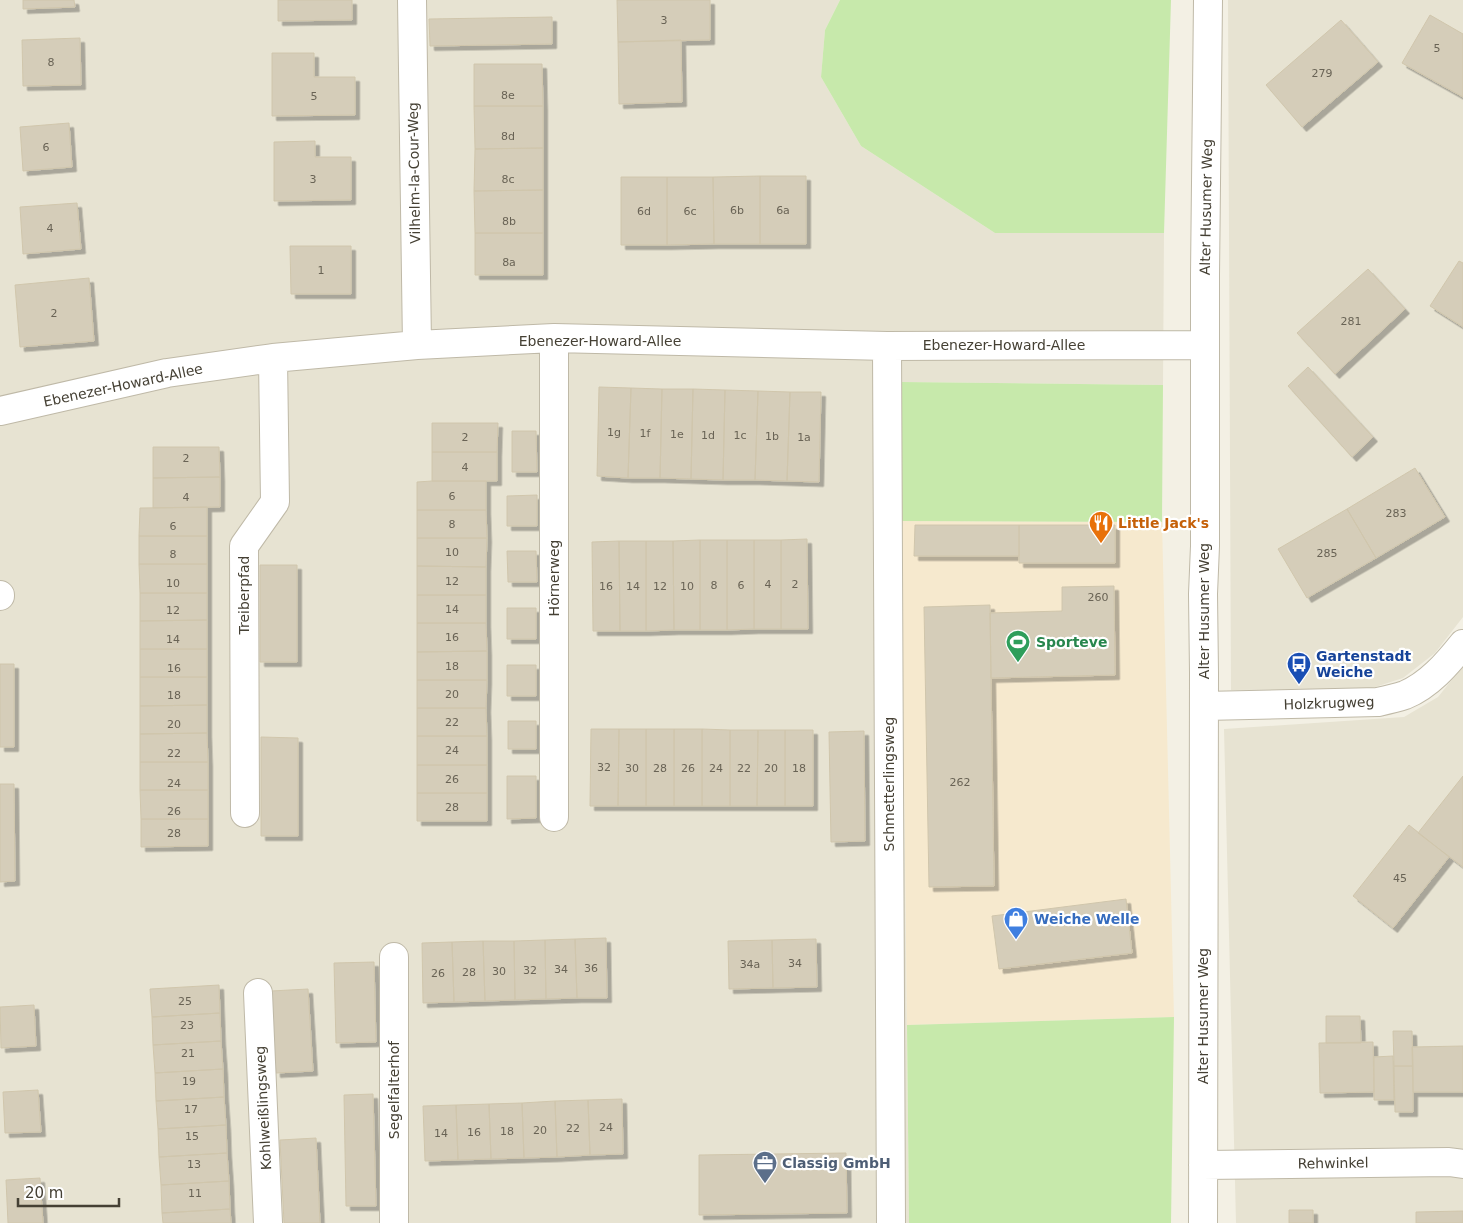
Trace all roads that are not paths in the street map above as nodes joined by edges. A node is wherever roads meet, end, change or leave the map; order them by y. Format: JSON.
{"nodes":[{"id":1,"x":412,"y":0,"type":"edge"},
{"id":2,"x":1208,"y":0,"type":"edge"},
{"id":3,"x":554,"y":338,"type":"junction"},
{"id":4,"x":416,"y":345,"type":"junction"},
{"id":5,"x":1205,"y":345,"type":"junction"},
{"id":6,"x":886,"y":346,"type":"junction"},
{"id":7,"x":274,"y":358,"type":"junction"},
{"id":8,"x":0,"y":411,"type":"edge"},
{"id":9,"x":1463,"y":644,"type":"edge"},
{"id":10,"x":1204,"y":706,"type":"junction"},
{"id":11,"x":245,"y":813,"type":"dead end"},
{"id":12,"x":554,"y":817,"type":"dead end"},
{"id":13,"x":394,"y":957,"type":"dead end"},
{"id":14,"x":258,"y":994,"type":"dead end"},
{"id":15,"x":1463,"y":1164,"type":"edge"},
{"id":16,"x":1203,"y":1165,"type":"junction"},
{"id":17,"x":268,"y":1223,"type":"edge"},
{"id":18,"x":394,"y":1223,"type":"edge"},
{"id":19,"x":891,"y":1223,"type":"edge"},
{"id":20,"x":1203,"y":1223,"type":"edge"}],
"edges":[{"from":1,"to":4,"type":"street","name":"Vilhelm-la-Cour-Weg"},
{"from":2,"to":5,"type":"street","name":"Alter Husumer Weg"},
{"from":3,"to":4,"type":"street","name":"Ebenezer-Howard-Allee"},
{"from":3,"to":6,"type":"street","name":"Ebenezer-Howard-Allee"},
{"from":3,"to":12,"type":"street","name":"Hörnerweg"},
{"from":4,"to":7,"type":"street","name":"Ebenezer-Howard-Allee"},
{"from":5,"to":6,"type":"street","name":"Ebenezer-Howard-Allee"},
{"from":5,"to":10,"type":"street","name":"Alter Husumer Weg"},
{"from":6,"to":19,"type":"street","name":"Schmetterlingsweg"},
{"from":7,"to":8,"type":"street","name":"Ebenezer-Howard-Allee"},
{"from":7,"to":11,"type":"street","name":"Treiberpfad"},
{"from":9,"to":10,"type":"street","name":"Holzkrugweg"},
{"from":10,"to":16,"type":"street","name":"Alter Husumer Weg"},
{"from":13,"to":18,"type":"street","name":"Segelfalterhof"},
{"from":14,"to":17,"type":"street","name":"Kohlweißlingsweg"},
{"from":15,"to":16,"type":"street","name":"Rehwinkel"},
{"from":16,"to":20,"type":"street","name":"Alter Husumer Weg"}]}
